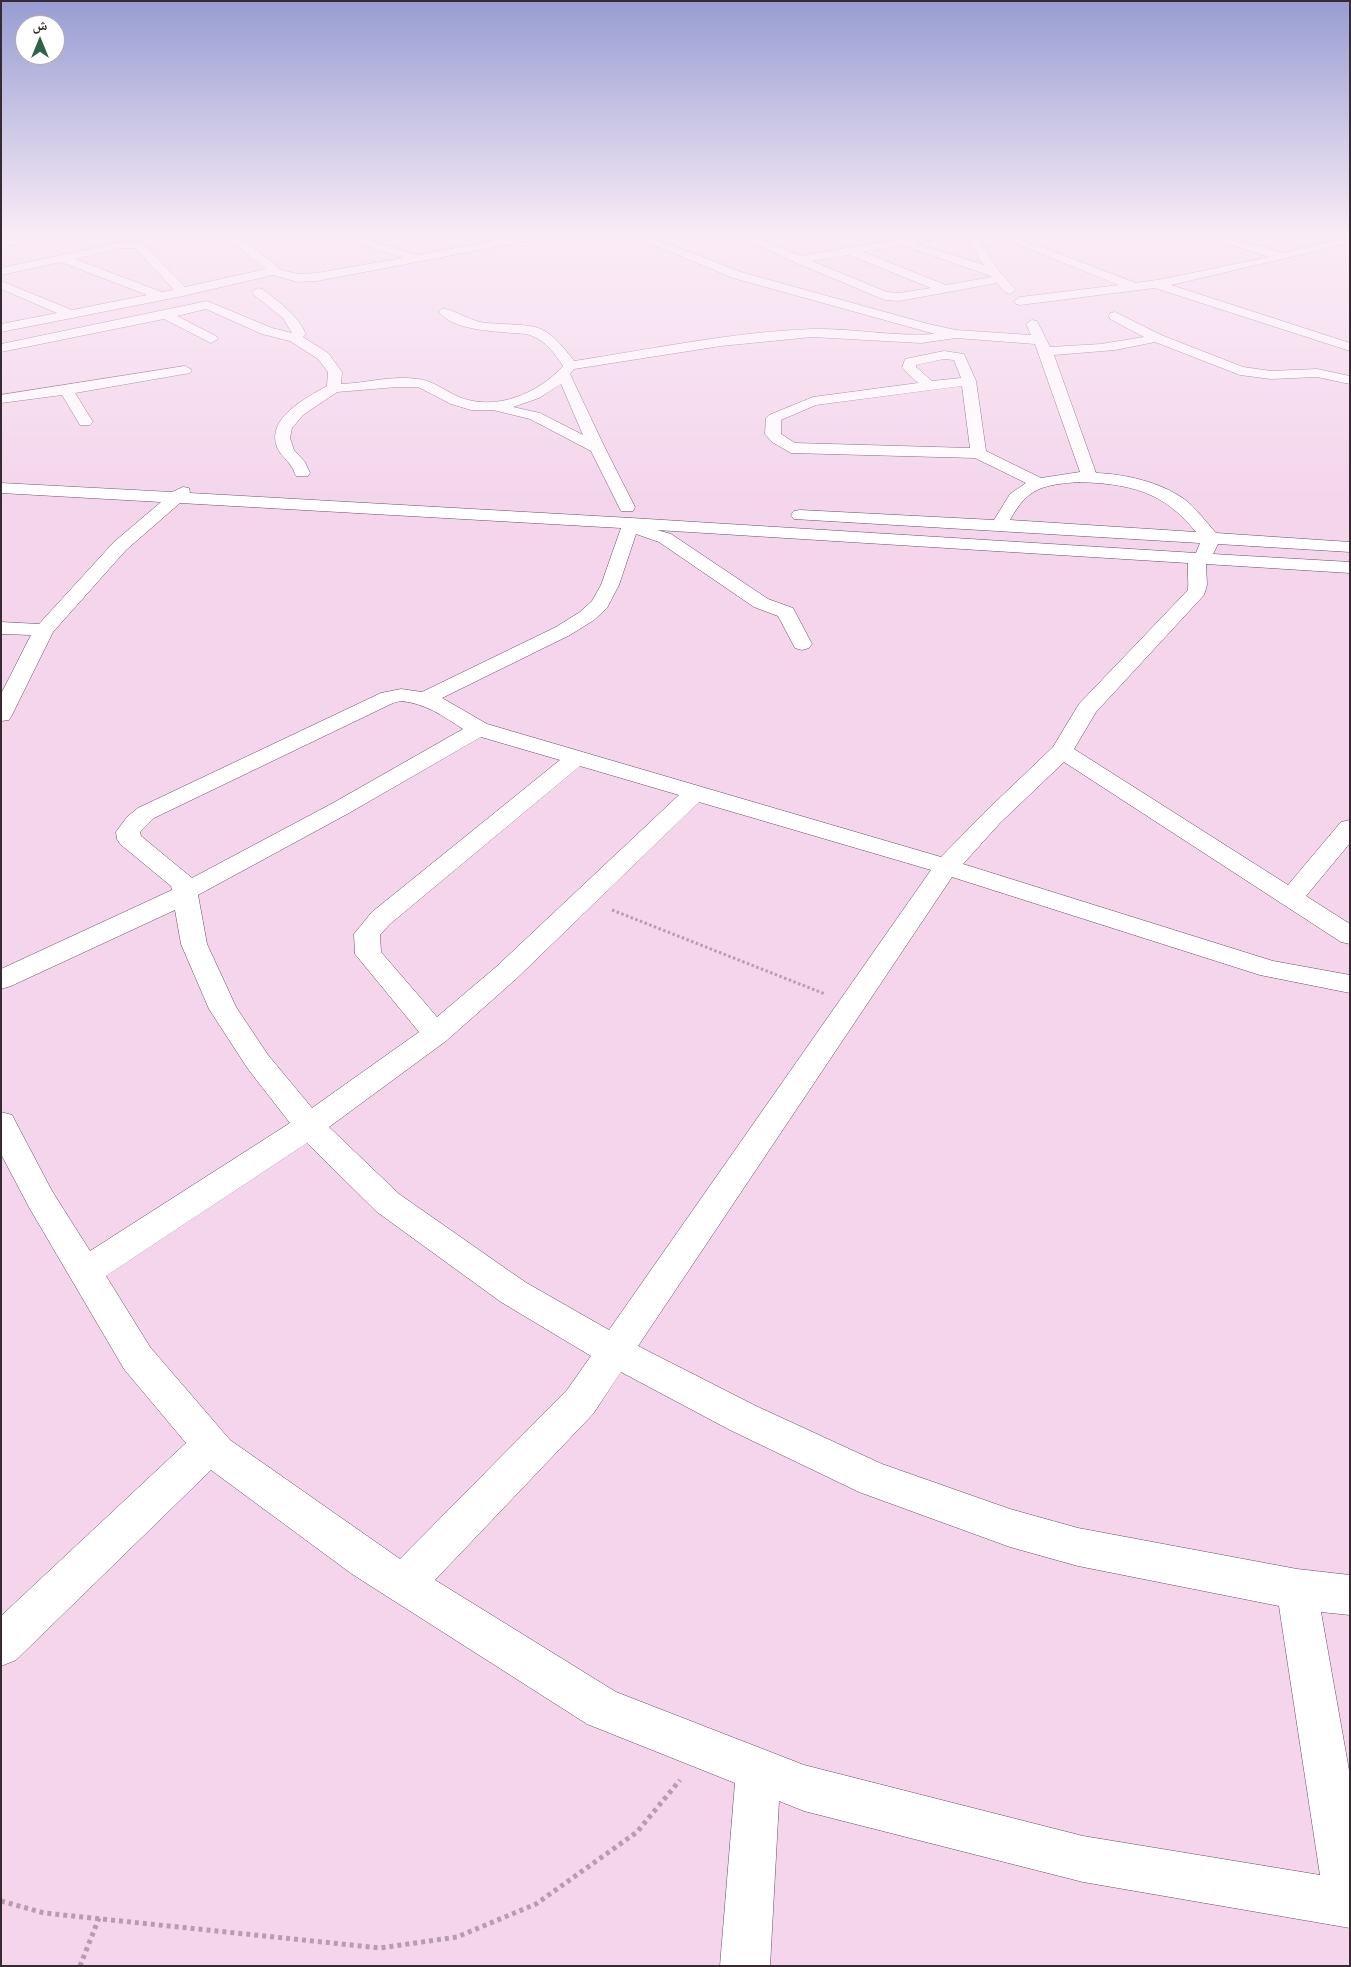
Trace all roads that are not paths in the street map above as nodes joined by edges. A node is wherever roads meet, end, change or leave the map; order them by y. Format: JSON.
{"nodes":[{"id":1,"x":22,"y":324,"type":"edge"},
{"id":2,"x":122,"y":324,"type":"edge"},
{"id":3,"x":182,"y":324,"type":"edge"},
{"id":4,"x":250,"y":324,"type":"edge"},
{"id":5,"x":294,"y":324,"type":"edge"},
{"id":6,"x":472,"y":324,"type":"edge"},
{"id":7,"x":911,"y":324,"type":"edge"},
{"id":8,"x":1032,"y":324,"type":"edge"},
{"id":9,"x":1130,"y":324,"type":"edge"},
{"id":10,"x":1278,"y":324,"type":"edge"},
{"id":11,"x":1,"y":328,"type":"edge"},
{"id":12,"x":956,"y":334,"type":"junction"},
{"id":13,"x":295,"y":338,"type":"junction"},
{"id":14,"x":1156,"y":338,"type":"junction"},
{"id":15,"x":211,"y":339,"type":"dead end"},
{"id":16,"x":1043,"y":345,"type":"junction"},
{"id":17,"x":1350,"y":347,"type":"edge"},
{"id":18,"x":1,"y":348,"type":"edge"},
{"id":19,"x":185,"y":370,"type":"dead end"},
{"id":20,"x":567,"y":371,"type":"junction"},
{"id":21,"x":1350,"y":380,"type":"edge"},
{"id":22,"x":969,"y":381,"type":"junction"},
{"id":23,"x":929,"y":386,"type":"junction"},
{"id":24,"x":334,"y":388,"type":"junction"},
{"id":25,"x":66,"y":390,"type":"junction"},
{"id":26,"x":1,"y":399,"type":"edge"},
{"id":27,"x":485,"y":406,"type":"junction"},
{"id":28,"x":85,"y":422,"type":"dead end"},
{"id":29,"x":597,"y":448,"type":"junction"},
{"id":30,"x":978,"y":453,"type":"junction"},
{"id":31,"x":1,"y":473,"type":"edge"},
{"id":32,"x":302,"y":473,"type":"dead end"},
{"id":33,"x":1089,"y":476,"type":"junction"},
{"id":34,"x":115,"y":481,"type":"junction"},
{"id":35,"x":1040,"y":484,"type":"junction"},
{"id":36,"x":1,"y":488,"type":"edge"},
{"id":37,"x":184,"y":491,"type":"junction"},
{"id":38,"x":100,"y":493,"type":"junction"},
{"id":39,"x":686,"y":510,"type":"dead end"},
{"id":40,"x":784,"y":515,"type":"dead end"},
{"id":41,"x":629,"y":520,"type":"junction"},
{"id":42,"x":999,"y":525,"type":"junction"},
{"id":43,"x":1211,"y":539,"type":"junction"},
{"id":44,"x":1350,"y":547,"type":"edge"},
{"id":45,"x":1200,"y":560,"type":"junction"},
{"id":46,"x":1350,"y":568,"type":"edge"},
{"id":47,"x":1,"y":628,"type":"edge"},
{"id":48,"x":44,"y":630,"type":"junction"},
{"id":49,"x":802,"y":644,"type":"dead end"},
{"id":50,"x":426,"y":698,"type":"junction"},
{"id":51,"x":1,"y":715,"type":"edge"},
{"id":52,"x":479,"y":729,"type":"junction"},
{"id":53,"x":1062,"y":751,"type":"junction"},
{"id":54,"x":577,"y":757,"type":"junction"},
{"id":55,"x":696,"y":792,"type":"junction"},
{"id":56,"x":1350,"y":827,"type":"edge"},
{"id":57,"x":945,"y":868,"type":"junction"},
{"id":58,"x":185,"y":892,"type":"junction"},
{"id":59,"x":1291,"y":898,"type":"junction"},
{"id":60,"x":1350,"y":936,"type":"edge"},
{"id":61,"x":1,"y":980,"type":"edge"},
{"id":62,"x":1350,"y":984,"type":"edge"},
{"id":63,"x":436,"y":1034,"type":"junction"},
{"id":64,"x":1,"y":1123,"type":"edge"},
{"id":65,"x":310,"y":1126,"type":"junction"},
{"id":66,"x":85,"y":1272,"type":"junction"},
{"id":67,"x":615,"y":1352,"type":"junction"},
{"id":68,"x":210,"y":1445,"type":"junction"},
{"id":69,"x":404,"y":1584,"type":"junction"},
{"id":70,"x":1297,"y":1589,"type":"junction"},
{"id":71,"x":1350,"y":1595,"type":"edge"},
{"id":72,"x":1,"y":1645,"type":"edge"},
{"id":73,"x":758,"y":1770,"type":"junction"},
{"id":74,"x":1349,"y":1904,"type":"edge"},
{"id":75,"x":745,"y":1966,"type":"edge"}],
"edges":[{"from":1,"to":11,"type":"street"},
{"from":2,"to":18,"type":"street"},
{"from":3,"to":15,"type":"street"},
{"from":4,"to":13,"type":"street"},
{"from":5,"to":13,"type":"street"},
{"from":6,"to":20,"type":"street"},
{"from":7,"to":12,"type":"street"},
{"from":8,"to":16,"type":"street"},
{"from":9,"to":14,"type":"street"},
{"from":10,"to":17,"type":"street"},
{"from":12,"to":16,"type":"street"},
{"from":12,"to":20,"type":"street"},
{"from":13,"to":24,"type":"street"},
{"from":14,"to":16,"type":"street"},
{"from":14,"to":21,"type":"street"},
{"from":16,"to":33,"type":"street"},
{"from":19,"to":25,"type":"street"},
{"from":20,"to":27,"type":"street"},
{"from":20,"to":29,"type":"street"},
{"from":22,"to":23,"type":"street"},
{"from":22,"to":23,"type":"street"},
{"from":22,"to":30,"type":"street"},
{"from":23,"to":30,"type":"street"},
{"from":24,"to":27,"type":"street"},
{"from":24,"to":32,"type":"street"},
{"from":25,"to":26,"type":"street"},
{"from":25,"to":28,"type":"street"},
{"from":27,"to":29,"type":"street"},
{"from":29,"to":41,"type":"street"},
{"from":30,"to":35,"type":"street"},
{"from":31,"to":34,"type":"street"},
{"from":33,"to":35,"type":"street"},
{"from":33,"to":43,"type":"street"},
{"from":34,"to":37,"type":"street"},
{"from":34,"to":38,"type":"street"},
{"from":35,"to":42,"type":"street"},
{"from":36,"to":38,"type":"street"},
{"from":37,"to":38,"type":"street"},
{"from":37,"to":41,"type":"street"},
{"from":37,"to":48,"type":"street"},
{"from":39,"to":41,"type":"street"},
{"from":40,"to":42,"type":"street"},
{"from":41,"to":45,"type":"street"},
{"from":41,"to":49,"type":"street"},
{"from":41,"to":50,"type":"street"},
{"from":42,"to":43,"type":"street"},
{"from":43,"to":44,"type":"street"},
{"from":43,"to":45,"type":"street"},
{"from":45,"to":46,"type":"street"},
{"from":45,"to":53,"type":"street"},
{"from":47,"to":48,"type":"street"},
{"from":48,"to":51,"type":"street"},
{"from":50,"to":52,"type":"street"},
{"from":50,"to":58,"type":"street"},
{"from":52,"to":54,"type":"street"},
{"from":52,"to":58,"type":"street"},
{"from":53,"to":57,"type":"street"},
{"from":53,"to":59,"type":"street"},
{"from":54,"to":55,"type":"street"},
{"from":54,"to":63,"type":"street"},
{"from":55,"to":57,"type":"street"},
{"from":55,"to":63,"type":"street"},
{"from":56,"to":59,"type":"street"},
{"from":57,"to":62,"type":"street"},
{"from":57,"to":67,"type":"street"},
{"from":58,"to":61,"type":"street"},
{"from":58,"to":65,"type":"street"},
{"from":59,"to":60,"type":"street"},
{"from":63,"to":65,"type":"street"},
{"from":64,"to":66,"type":"street"},
{"from":65,"to":66,"type":"street"},
{"from":65,"to":67,"type":"street"},
{"from":66,"to":68,"type":"street"},
{"from":67,"to":69,"type":"street"},
{"from":67,"to":70,"type":"street"},
{"from":68,"to":69,"type":"street"},
{"from":68,"to":72,"type":"street"},
{"from":69,"to":73,"type":"street"},
{"from":70,"to":71,"type":"street"},
{"from":70,"to":74,"type":"street"},
{"from":73,"to":74,"type":"street"},
{"from":73,"to":75,"type":"street"}]}
